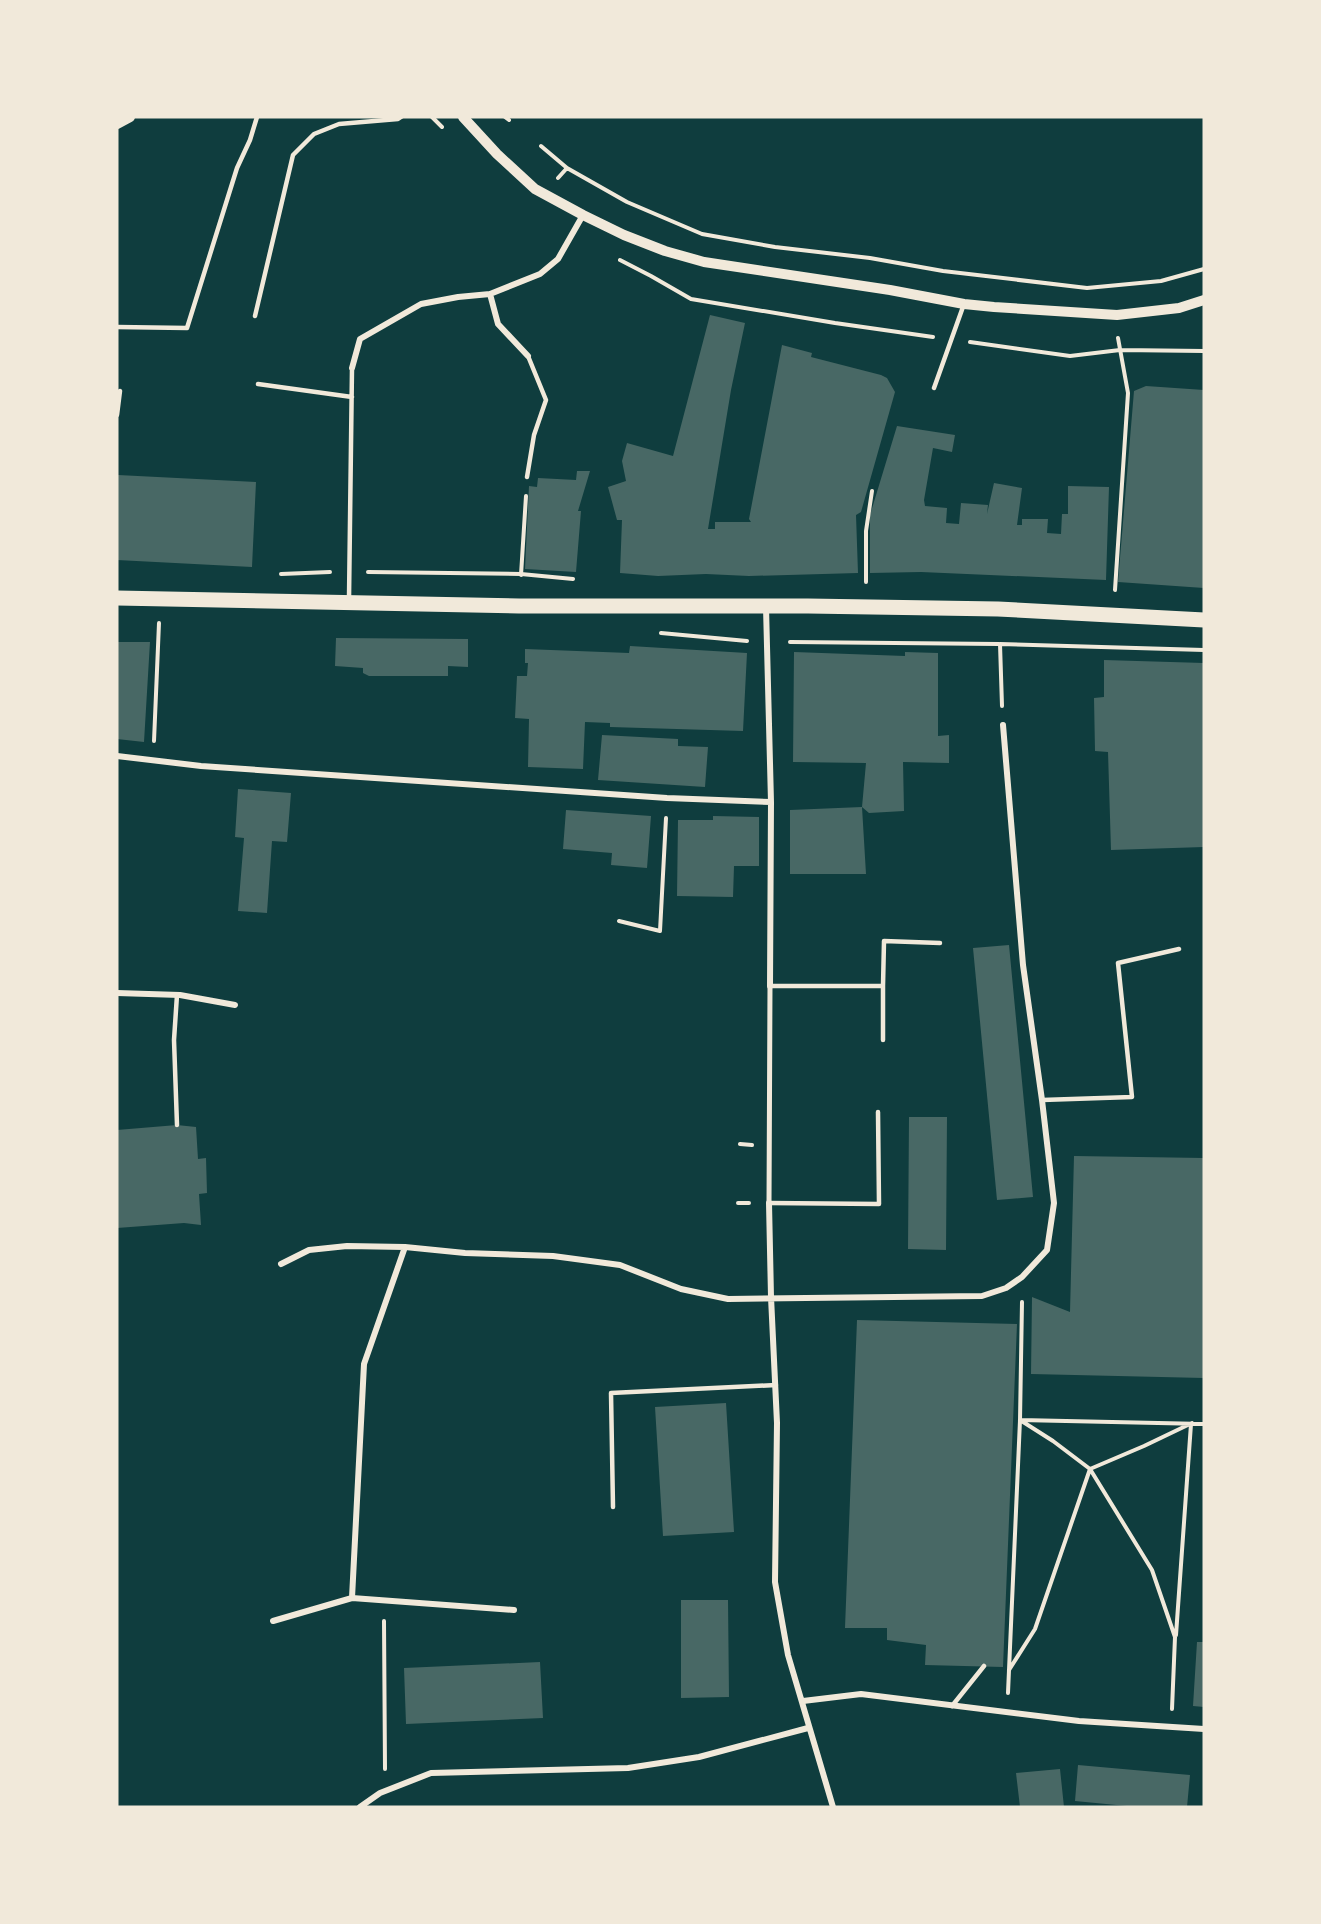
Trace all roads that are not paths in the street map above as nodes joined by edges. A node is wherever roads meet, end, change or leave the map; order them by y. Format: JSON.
{"nodes":[{"id":1,"x":130,"y":117,"type":"edge"},
{"id":2,"x":257,"y":117,"type":"edge"},
{"id":3,"x":401,"y":117,"type":"edge"},
{"id":4,"x":470,"y":120,"type":"edge"},
{"id":5,"x":117,"y":124,"type":"edge"},
{"id":6,"x":583,"y":215,"type":"junction"},
{"id":7,"x":490,"y":294,"type":"junction"},
{"id":8,"x":1204,"y":300,"type":"edge"},
{"id":9,"x":964,"y":304,"type":"junction"},
{"id":10,"x":255,"y":316,"type":"dead end"},
{"id":11,"x":117,"y":327,"type":"edge"},
{"id":12,"x":528,"y":356,"type":"joint"},
{"id":13,"x":352,"y":368,"type":"joint"},
{"id":14,"x":258,"y":384,"type":"dead end"},
{"id":15,"x":934,"y":388,"type":"dead end"},
{"id":16,"x":120,"y":391,"type":"dead end"},
{"id":17,"x":352,"y":397,"type":"junction"},
{"id":18,"x":117,"y":415,"type":"edge"},
{"id":19,"x":527,"y":477,"type":"road end"},
{"id":20,"x":117,"y":598,"type":"edge"},
{"id":21,"x":349,"y":602,"type":"junction"},
{"id":22,"x":766,"y":607,"type":"junction"},
{"id":23,"x":1204,"y":620,"type":"edge"},
{"id":24,"x":1003,"y":725,"type":"road end"},
{"id":25,"x":117,"y":756,"type":"edge"},
{"id":26,"x":771,"y":802,"type":"junction"},
{"id":27,"x":940,"y":943,"type":"dead end"},
{"id":28,"x":1179,"y":949,"type":"dead end"},
{"id":29,"x":770,"y":986,"type":"junction"},
{"id":30,"x":883,"y":986,"type":"junction"},
{"id":31,"x":117,"y":993,"type":"edge"},
{"id":32,"x":177,"y":995,"type":"junction"},
{"id":33,"x":235,"y":1005,"type":"dead end"},
{"id":34,"x":883,"y":1040,"type":"dead end"},
{"id":35,"x":1042,"y":1100,"type":"junction"},
{"id":36,"x":878,"y":1112,"type":"dead end"},
{"id":37,"x":177,"y":1125,"type":"dead end"},
{"id":38,"x":769,"y":1203,"type":"junction"},
{"id":39,"x":405,"y":1247,"type":"junction"},
{"id":40,"x":280,"y":1264,"type":"dead end"},
{"id":41,"x":771,"y":1297,"type":"junction"},
{"id":42,"x":776,"y":1385,"type":"junction"},
{"id":43,"x":613,"y":1507,"type":"dead end"},
{"id":44,"x":352,"y":1598,"type":"junction"},
{"id":45,"x":514,"y":1610,"type":"dead end"},
{"id":46,"x":273,"y":1621,"type":"dead end"},
{"id":47,"x":984,"y":1666,"type":"dead end"},
{"id":48,"x":803,"y":1701,"type":"junction"},
{"id":49,"x":952,"y":1706,"type":"junction"},
{"id":50,"x":808,"y":1728,"type":"junction"},
{"id":51,"x":1204,"y":1729,"type":"edge"},
{"id":52,"x":360,"y":1807,"type":"edge"},
{"id":53,"x":833,"y":1807,"type":"edge"}],
"edges":[{"from":1,"to":5,"type":"street"},
{"from":2,"to":11,"type":"lane"},
{"from":3,"to":10,"type":"lane"},
{"from":4,"to":6,"type":"street"},
{"from":6,"to":7,"type":"street"},
{"from":6,"to":9,"type":"street"},
{"from":7,"to":12,"type":"street"},
{"from":7,"to":13,"type":"street"},
{"from":8,"to":9,"type":"street"},
{"from":9,"to":15,"type":"lane"},
{"from":12,"to":19,"type":"lane"},
{"from":13,"to":17,"type":"lane"},
{"from":14,"to":17,"type":"lane"},
{"from":16,"to":18,"type":"lane"},
{"from":17,"to":21,"type":"lane"},
{"from":20,"to":21,"type":"main road"},
{"from":21,"to":22,"type":"main road"},
{"from":22,"to":23,"type":"main road"},
{"from":22,"to":26,"type":"street"},
{"from":24,"to":35,"type":"street"},
{"from":25,"to":26,"type":"street"},
{"from":26,"to":29,"type":"street"},
{"from":27,"to":30,"type":"lane"},
{"from":28,"to":35,"type":"lane"},
{"from":29,"to":30,"type":"lane"},
{"from":29,"to":38,"type":"street"},
{"from":30,"to":34,"type":"lane"},
{"from":31,"to":32,"type":"street"},
{"from":32,"to":33,"type":"street"},
{"from":32,"to":37,"type":"lane"},
{"from":35,"to":41,"type":"street"},
{"from":36,"to":38,"type":"lane"},
{"from":38,"to":41,"type":"street"},
{"from":39,"to":40,"type":"street"},
{"from":39,"to":41,"type":"street"},
{"from":39,"to":44,"type":"street"},
{"from":41,"to":42,"type":"street"},
{"from":42,"to":43,"type":"lane"},
{"from":42,"to":48,"type":"street"},
{"from":44,"to":45,"type":"street"},
{"from":44,"to":46,"type":"street"},
{"from":47,"to":49,"type":"lane"},
{"from":48,"to":49,"type":"street"},
{"from":48,"to":50,"type":"street"},
{"from":49,"to":51,"type":"street"},
{"from":50,"to":52,"type":"street"},
{"from":50,"to":53,"type":"street"}]}
